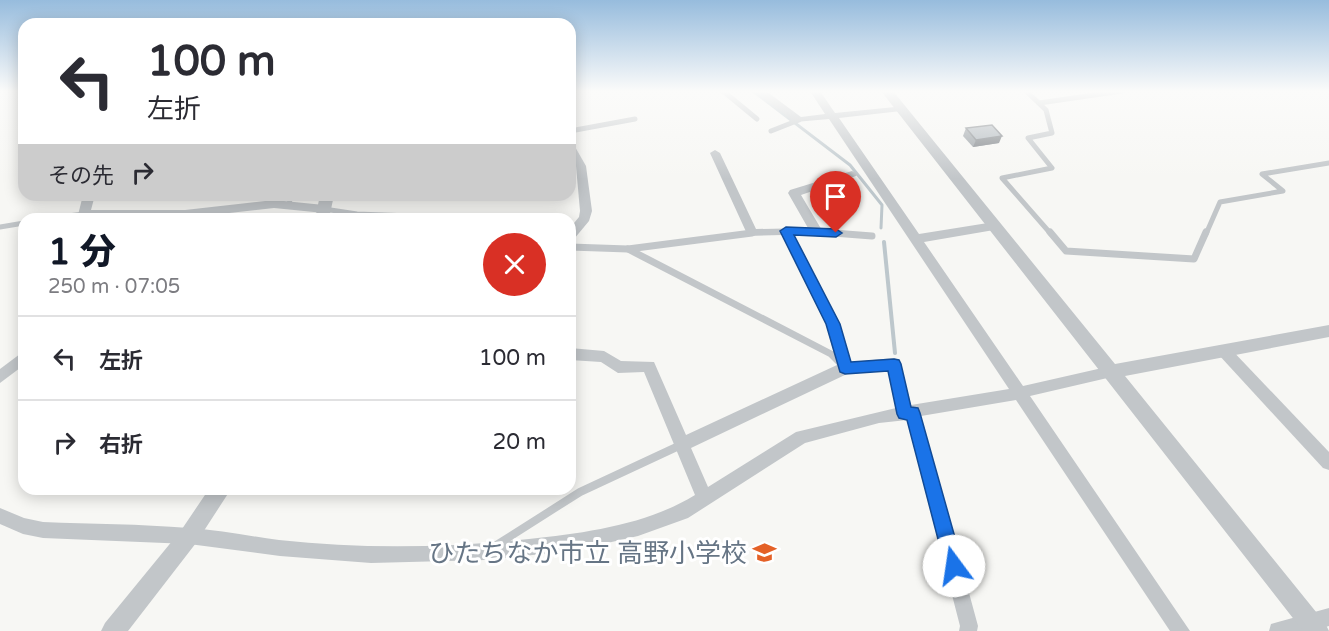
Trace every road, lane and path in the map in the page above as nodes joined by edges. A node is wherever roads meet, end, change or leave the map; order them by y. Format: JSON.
{"nodes":[{"id":1,"x":627,"y":120,"type":"edge"},
{"id":2,"x":798,"y":120,"type":"edge"},
{"id":3,"x":835,"y":120,"type":"edge"},
{"id":4,"x":911,"y":120,"type":"edge"},
{"id":5,"x":1049,"y":120,"type":"edge"},
{"id":6,"x":576,"y":130,"type":"edge"},
{"id":7,"x":771,"y":131,"type":"dead end"},
{"id":8,"x":716,"y":153,"type":"dead end"},
{"id":9,"x":576,"y":157,"type":"edge"},
{"id":10,"x":1329,"y":163,"type":"edge"},
{"id":11,"x":852,"y":174,"type":"dead end"},
{"id":12,"x":286,"y":201,"type":"edge"},
{"id":13,"x":297,"y":201,"type":"edge"},
{"id":14,"x":350,"y":201,"type":"edge"},
{"id":15,"x":325,"y":205,"type":"edge"},
{"id":16,"x":186,"y":213,"type":"edge"},
{"id":17,"x":353,"y":213,"type":"edge"},
{"id":18,"x":18,"y":224,"type":"edge"},
{"id":19,"x":994,"y":226,"type":"junction"},
{"id":20,"x":0,"y":227,"type":"edge"},
{"id":21,"x":576,"y":229,"type":"edge"},
{"id":22,"x":786,"y":231,"type":"junction"},
{"id":23,"x":817,"y":232,"type":"junction"},
{"id":24,"x":752,"y":233,"type":"junction"},
{"id":25,"x":872,"y":236,"type":"dead end"},
{"id":26,"x":916,"y":239,"type":"junction"},
{"id":27,"x":576,"y":248,"type":"edge"},
{"id":28,"x":628,"y":249,"type":"junction"},
{"id":29,"x":1329,"y":331,"type":"edge"},
{"id":30,"x":1223,"y":350,"type":"junction"},
{"id":31,"x":576,"y":355,"type":"edge"},
{"id":32,"x":18,"y":362,"type":"edge"},
{"id":33,"x":845,"y":368,"type":"junction"},
{"id":34,"x":1111,"y":372,"type":"junction"},
{"id":35,"x":0,"y":377,"type":"edge"},
{"id":36,"x":1019,"y":393,"type":"junction"},
{"id":37,"x":909,"y":413,"type":"junction"},
{"id":38,"x":683,"y":444,"type":"junction"},
{"id":39,"x":1329,"y":463,"type":"edge"},
{"id":40,"x":218,"y":495,"type":"edge"},
{"id":41,"x":575,"y":495,"type":"edge"},
{"id":42,"x":576,"y":495,"type":"edge"},
{"id":43,"x":705,"y":499,"type":"junction"},
{"id":44,"x":0,"y":516,"type":"edge"},
{"id":45,"x":189,"y":536,"type":"junction"},
{"id":46,"x":485,"y":552,"type":"junction"},
{"id":47,"x":1329,"y":617,"type":"edge"},
{"id":48,"x":1313,"y":627,"type":"edge"},
{"id":49,"x":113,"y":631,"type":"edge"},
{"id":50,"x":968,"y":631,"type":"edge"},
{"id":51,"x":1181,"y":631,"type":"edge"},
{"id":52,"x":1278,"y":631,"type":"edge"}],
"edges":[{"from":1,"to":6,"type":"lane"},
{"from":2,"to":7,"type":"lane"},
{"from":3,"to":26,"type":"street"},
{"from":4,"to":19,"type":"street"},
{"from":5,"to":10,"type":"lane"},
{"from":8,"to":24,"type":"street"},
{"from":9,"to":21,"type":"street"},
{"from":11,"to":23,"type":"street"},
{"from":12,"to":16,"type":"street"},
{"from":13,"to":15,"type":"street"},
{"from":14,"to":15,"type":"lane"},
{"from":15,"to":17,"type":"lane"},
{"from":18,"to":20,"type":"lane"},
{"from":19,"to":26,"type":"street"},
{"from":19,"to":34,"type":"street"},
{"from":22,"to":23,"type":"street"},
{"from":22,"to":24,"type":"street"},
{"from":22,"to":33,"type":"street"},
{"from":23,"to":25,"type":"lane"},
{"from":24,"to":28,"type":"lane"},
{"from":26,"to":36,"type":"street"},
{"from":27,"to":28,"type":"lane"},
{"from":28,"to":33,"type":"lane"},
{"from":29,"to":30,"type":"street"},
{"from":30,"to":34,"type":"street"},
{"from":30,"to":39,"type":"street"},
{"from":31,"to":38,"type":"street"},
{"from":32,"to":35,"type":"street"},
{"from":33,"to":37,"type":"street"},
{"from":33,"to":38,"type":"street"},
{"from":34,"to":36,"type":"street"},
{"from":34,"to":48,"type":"street"},
{"from":36,"to":37,"type":"street"},
{"from":36,"to":51,"type":"street"},
{"from":37,"to":43,"type":"street"},
{"from":37,"to":50,"type":"street"},
{"from":38,"to":42,"type":"lane"},
{"from":38,"to":43,"type":"street"},
{"from":40,"to":45,"type":"street"},
{"from":41,"to":46,"type":"lane"},
{"from":43,"to":46,"type":"street"},
{"from":44,"to":45,"type":"street"},
{"from":45,"to":46,"type":"street"},
{"from":45,"to":49,"type":"street"},
{"from":47,"to":48,"type":"street"},
{"from":48,"to":52,"type":"street"}]}
